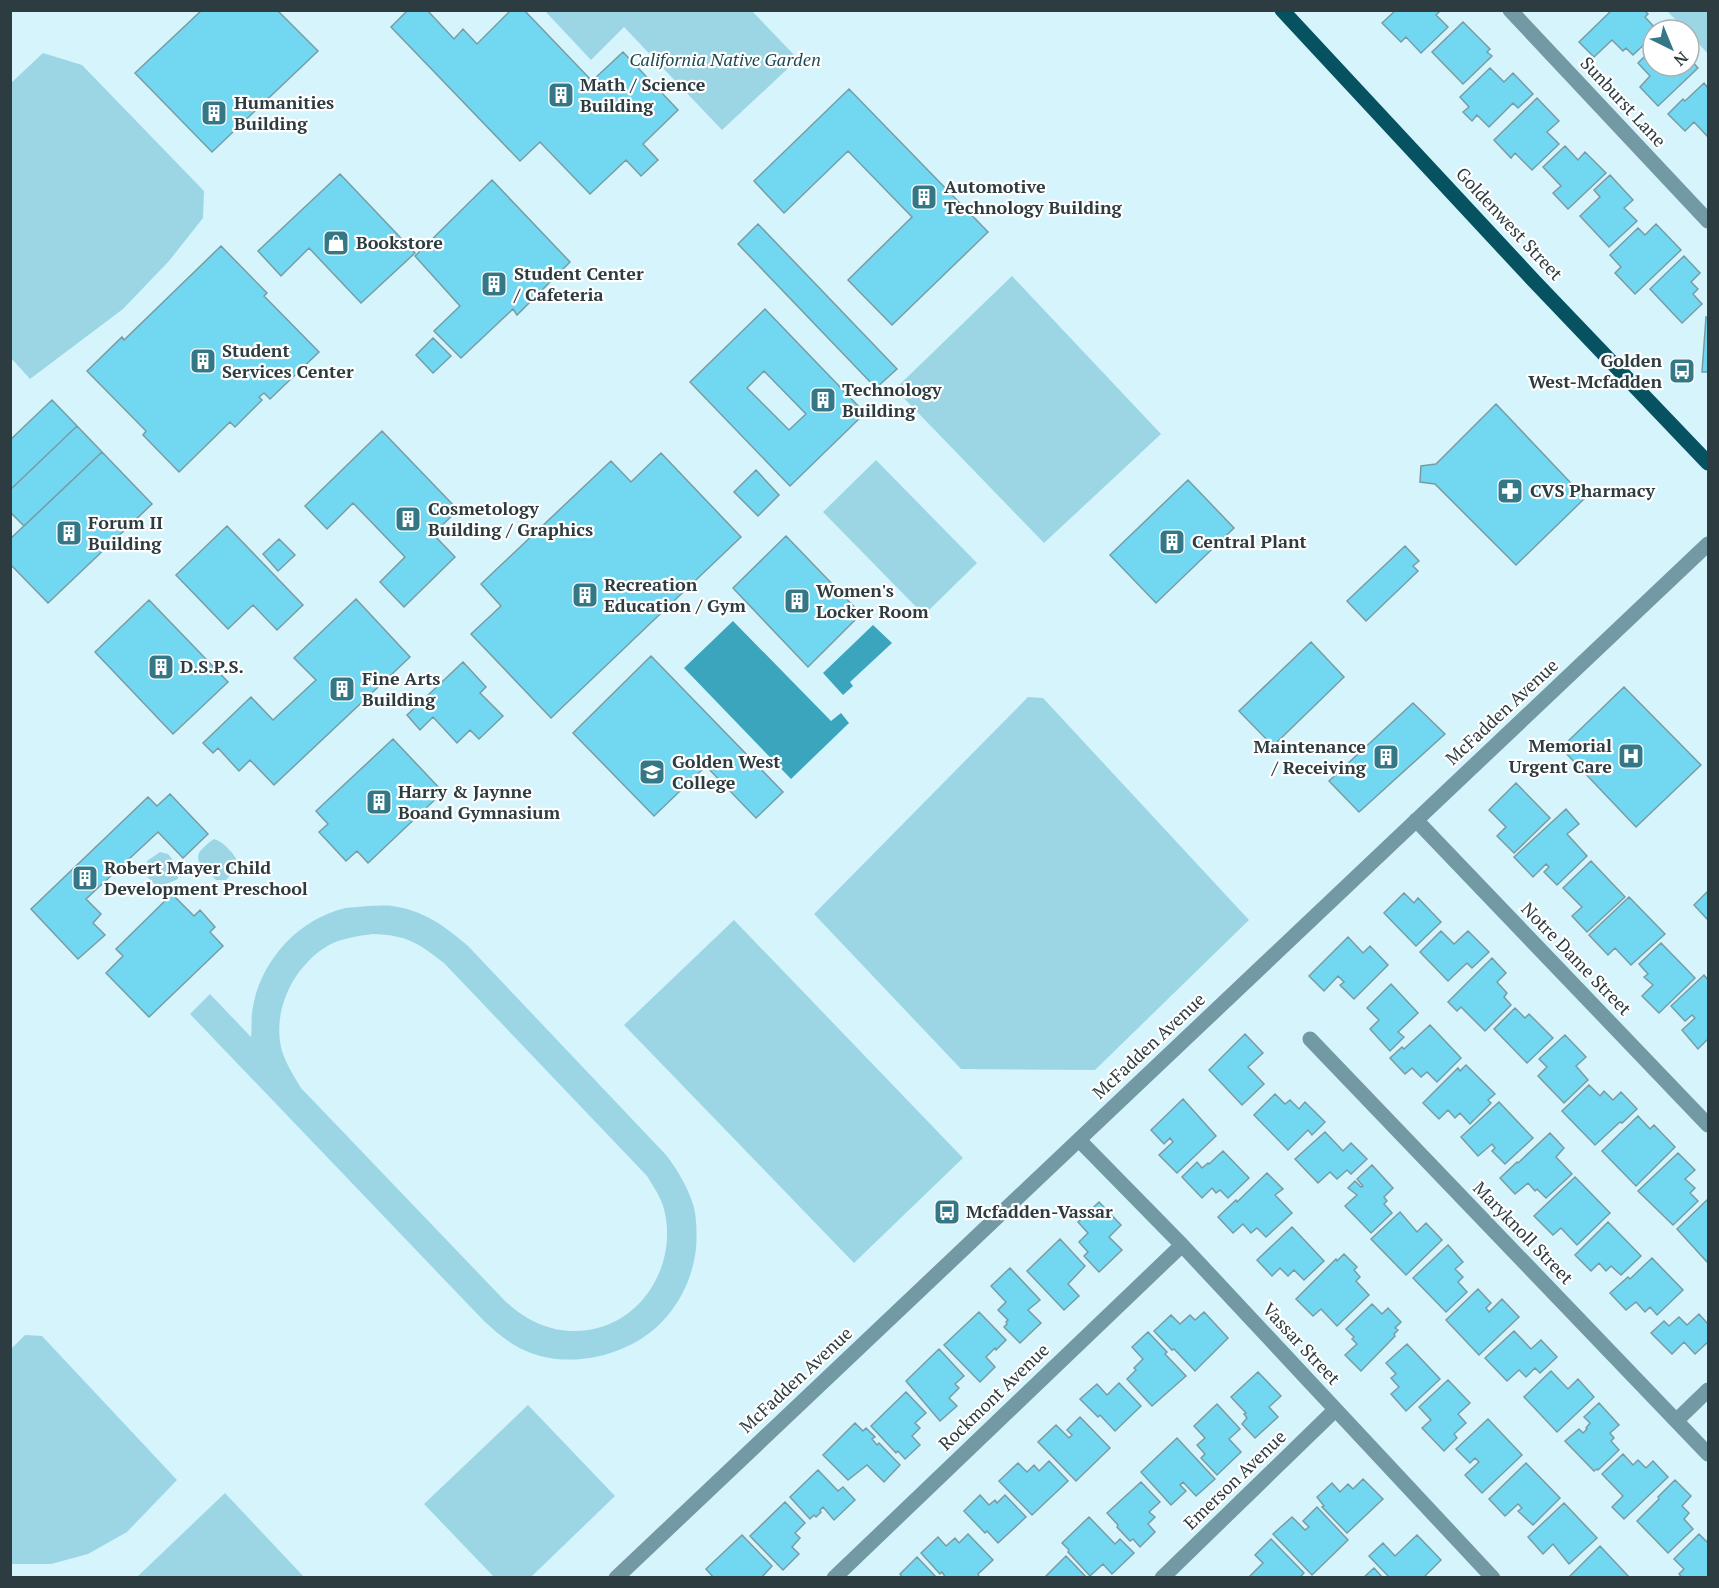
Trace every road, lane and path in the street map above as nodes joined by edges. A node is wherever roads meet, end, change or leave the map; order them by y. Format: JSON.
{"nodes":[{"id":1,"x":1282,"y":10,"type":"edge"},
{"id":2,"x":1510,"y":10,"type":"edge"},
{"id":3,"x":1708,"y":221,"type":"edge"},
{"id":4,"x":1708,"y":463,"type":"edge"},
{"id":5,"x":1708,"y":543,"type":"edge"},
{"id":6,"x":1416,"y":820,"type":"junction"},
{"id":7,"x":1310,"y":1039,"type":"dead end"},
{"id":8,"x":1708,"y":1125,"type":"edge"},
{"id":9,"x":1079,"y":1140,"type":"junction"},
{"id":10,"x":1182,"y":1245,"type":"junction"},
{"id":11,"x":1708,"y":1390,"type":"edge"},
{"id":12,"x":1335,"y":1410,"type":"junction"},
{"id":13,"x":1677,"y":1420,"type":"junction"},
{"id":14,"x":1708,"y":1454,"type":"edge"},
{"id":15,"x":616,"y":1578,"type":"edge"},
{"id":16,"x":834,"y":1578,"type":"edge"},
{"id":17,"x":1162,"y":1578,"type":"edge"},
{"id":18,"x":1493,"y":1578,"type":"edge"}],
"edges":[{"from":1,"to":4,"type":"main road","name":"Goldenwest Street"},
{"from":2,"to":3,"type":"street","name":"Sunburst Lane"},
{"from":5,"to":6,"type":"street","name":"McFadden Avenue"},
{"from":6,"to":8,"type":"street","name":"Notre Dame Street"},
{"from":6,"to":9,"type":"street","name":"McFadden Avenue"},
{"from":7,"to":13,"type":"street","name":"Maryknoll Street"},
{"from":9,"to":10,"type":"street","name":"Vassar Street"},
{"from":9,"to":15,"type":"street","name":"McFadden Avenue"},
{"from":10,"to":12,"type":"street","name":"Vassar Street"},
{"from":10,"to":16,"type":"street","name":"Rockmont Avenue"},
{"from":11,"to":13,"type":"street"},
{"from":12,"to":17,"type":"street","name":"Emerson Avenue"},
{"from":12,"to":18,"type":"street","name":"Vassar Street"},
{"from":13,"to":14,"type":"street","name":"Maryknoll Street"}]}
